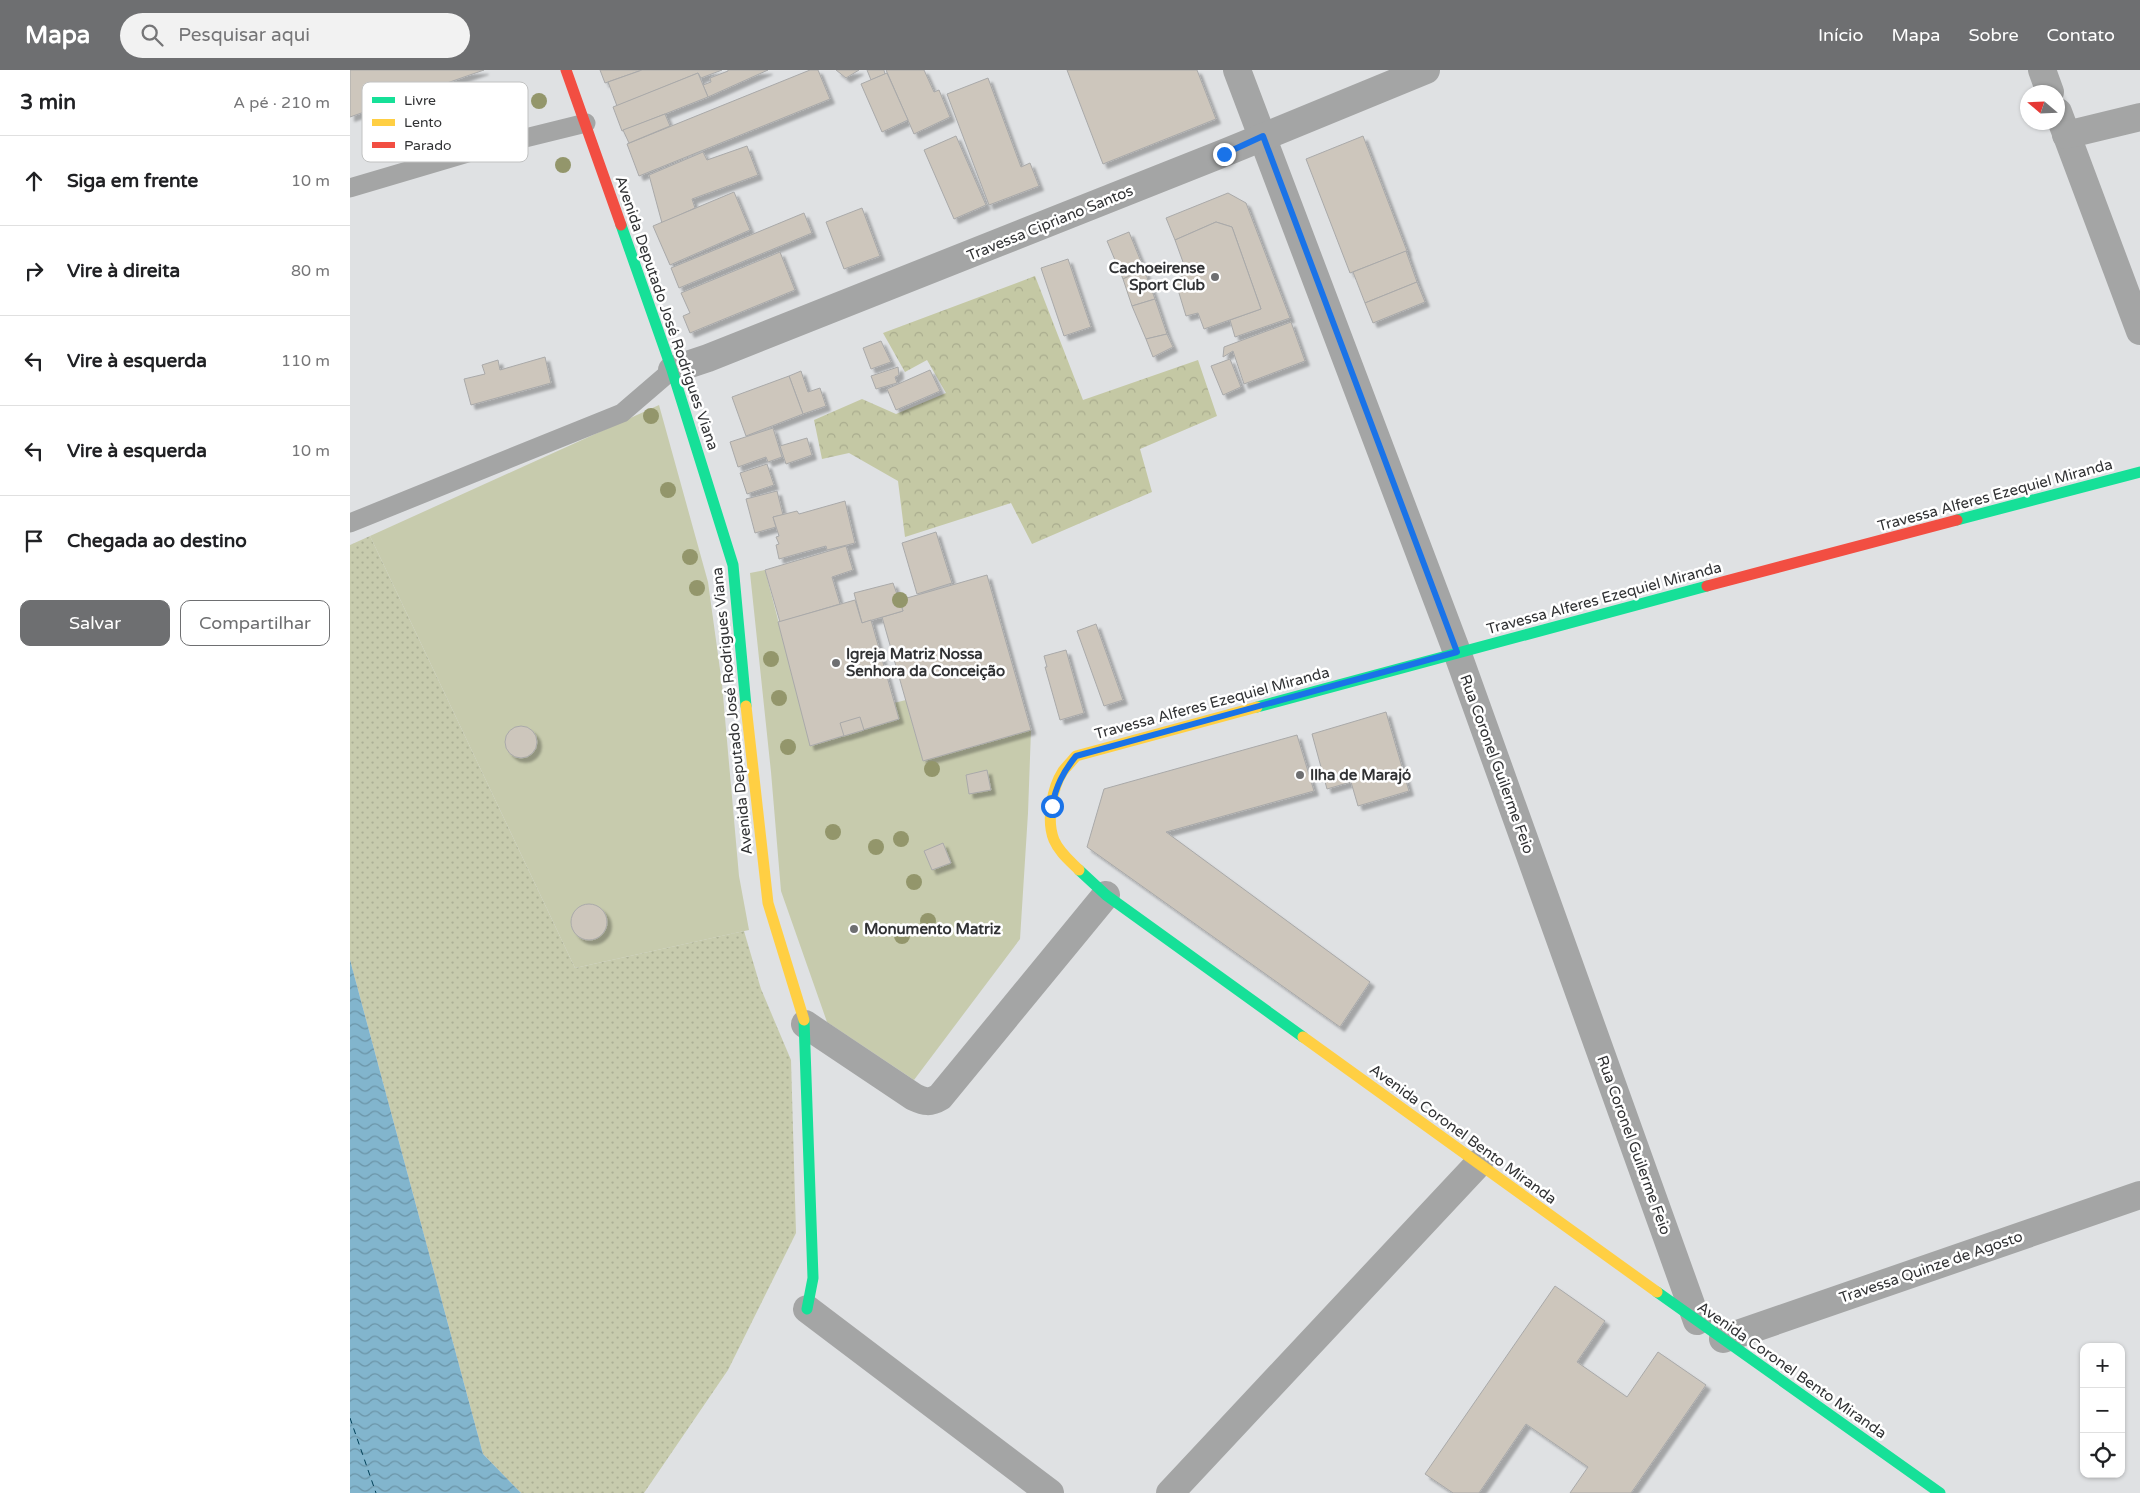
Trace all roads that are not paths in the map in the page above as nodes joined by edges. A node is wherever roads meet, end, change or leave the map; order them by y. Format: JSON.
{"nodes":[{"id":1,"x":566,"y":70,"type":"edge"},
{"id":2,"x":1237,"y":70,"type":"edge"},
{"id":3,"x":1426,"y":70,"type":"edge"},
{"id":4,"x":2042,"y":70,"type":"edge"},
{"id":5,"x":2047,"y":85,"type":"edge"},
{"id":6,"x":2140,"y":117,"type":"edge"},
{"id":7,"x":586,"y":123,"type":"junction"},
{"id":8,"x":2065,"y":124,"type":"edge"},
{"id":9,"x":2064,"y":130,"type":"edge"},
{"id":10,"x":1263,"y":136,"type":"junction"},
{"id":11,"x":528,"y":137,"type":"edge"},
{"id":12,"x":438,"y":162,"type":"edge"},
{"id":13,"x":350,"y":188,"type":"edge"},
{"id":14,"x":2140,"y":331,"type":"edge"},
{"id":15,"x":672,"y":370,"type":"junction"},
{"id":16,"x":2140,"y":472,"type":"edge"},
{"id":17,"x":350,"y":523,"type":"edge"},
{"id":18,"x":1457,"y":652,"type":"junction"},
{"id":19,"x":1076,"y":756,"type":"joint"},
{"id":20,"x":1106,"y":895,"type":"junction"},
{"id":21,"x":805,"y":1024,"type":"junction"},
{"id":22,"x":1479,"y":1163,"type":"junction"},
{"id":23,"x":2140,"y":1195,"type":"edge"},
{"id":24,"x":807,"y":1309,"type":"joint"},
{"id":25,"x":1697,"y":1321,"type":"junction"},
{"id":26,"x":1723,"y":1339,"type":"junction"},
{"id":27,"x":1050,"y":1493,"type":"edge"},
{"id":28,"x":1170,"y":1493,"type":"edge"},
{"id":29,"x":1940,"y":1493,"type":"edge"}],
"edges":[{"from":1,"to":7,"type":"street","name":"Avenida Deputado José Rodrigues Viana"},
{"from":2,"to":10,"type":"street","name":"Rua Coronel Guilerme Feio"},
{"from":3,"to":10,"type":"street","name":"Travessa Cipriano Santos"},
{"from":4,"to":5,"type":"street"},
{"from":6,"to":8,"type":"street"},
{"from":7,"to":11,"type":"lane"},
{"from":7,"to":15,"type":"street","name":"Avenida Deputado José Rodrigues Viana"},
{"from":9,"to":14,"type":"street"},
{"from":10,"to":15,"type":"street","name":"Travessa Cipriano Santos"},
{"from":10,"to":18,"type":"street","name":"Rua Coronel Guilerme Feio"},
{"from":12,"to":13,"type":"lane"},
{"from":15,"to":17,"type":"lane"},
{"from":15,"to":21,"type":"street","name":"Avenida Deputado José Rodrigues Viana"},
{"from":16,"to":18,"type":"street","name":"Travessa Alferes Ezequiel Miranda"},
{"from":18,"to":19,"type":"street","name":"Travessa Alferes Ezequiel Miranda"},
{"from":18,"to":25,"type":"street","name":"Rua Coronel Guilerme Feio"},
{"from":19,"to":20,"type":"street","name":"Avenida Coronel Bento Miranda"},
{"from":20,"to":21,"type":"street"},
{"from":20,"to":22,"type":"street","name":"Avenida Coronel Bento Miranda"},
{"from":21,"to":24,"type":"street","name":"Avenida Deputado José Rodrigues Viana"},
{"from":22,"to":25,"type":"street","name":"Avenida Coronel Bento Miranda"},
{"from":22,"to":28,"type":"street"},
{"from":23,"to":26,"type":"street","name":"Travessa Quinze de Agosto"},
{"from":24,"to":27,"type":"street"},
{"from":25,"to":26,"type":"street","name":"Avenida Coronel Bento Miranda"},
{"from":26,"to":29,"type":"street","name":"Avenida Coronel Bento Miranda"}]}
